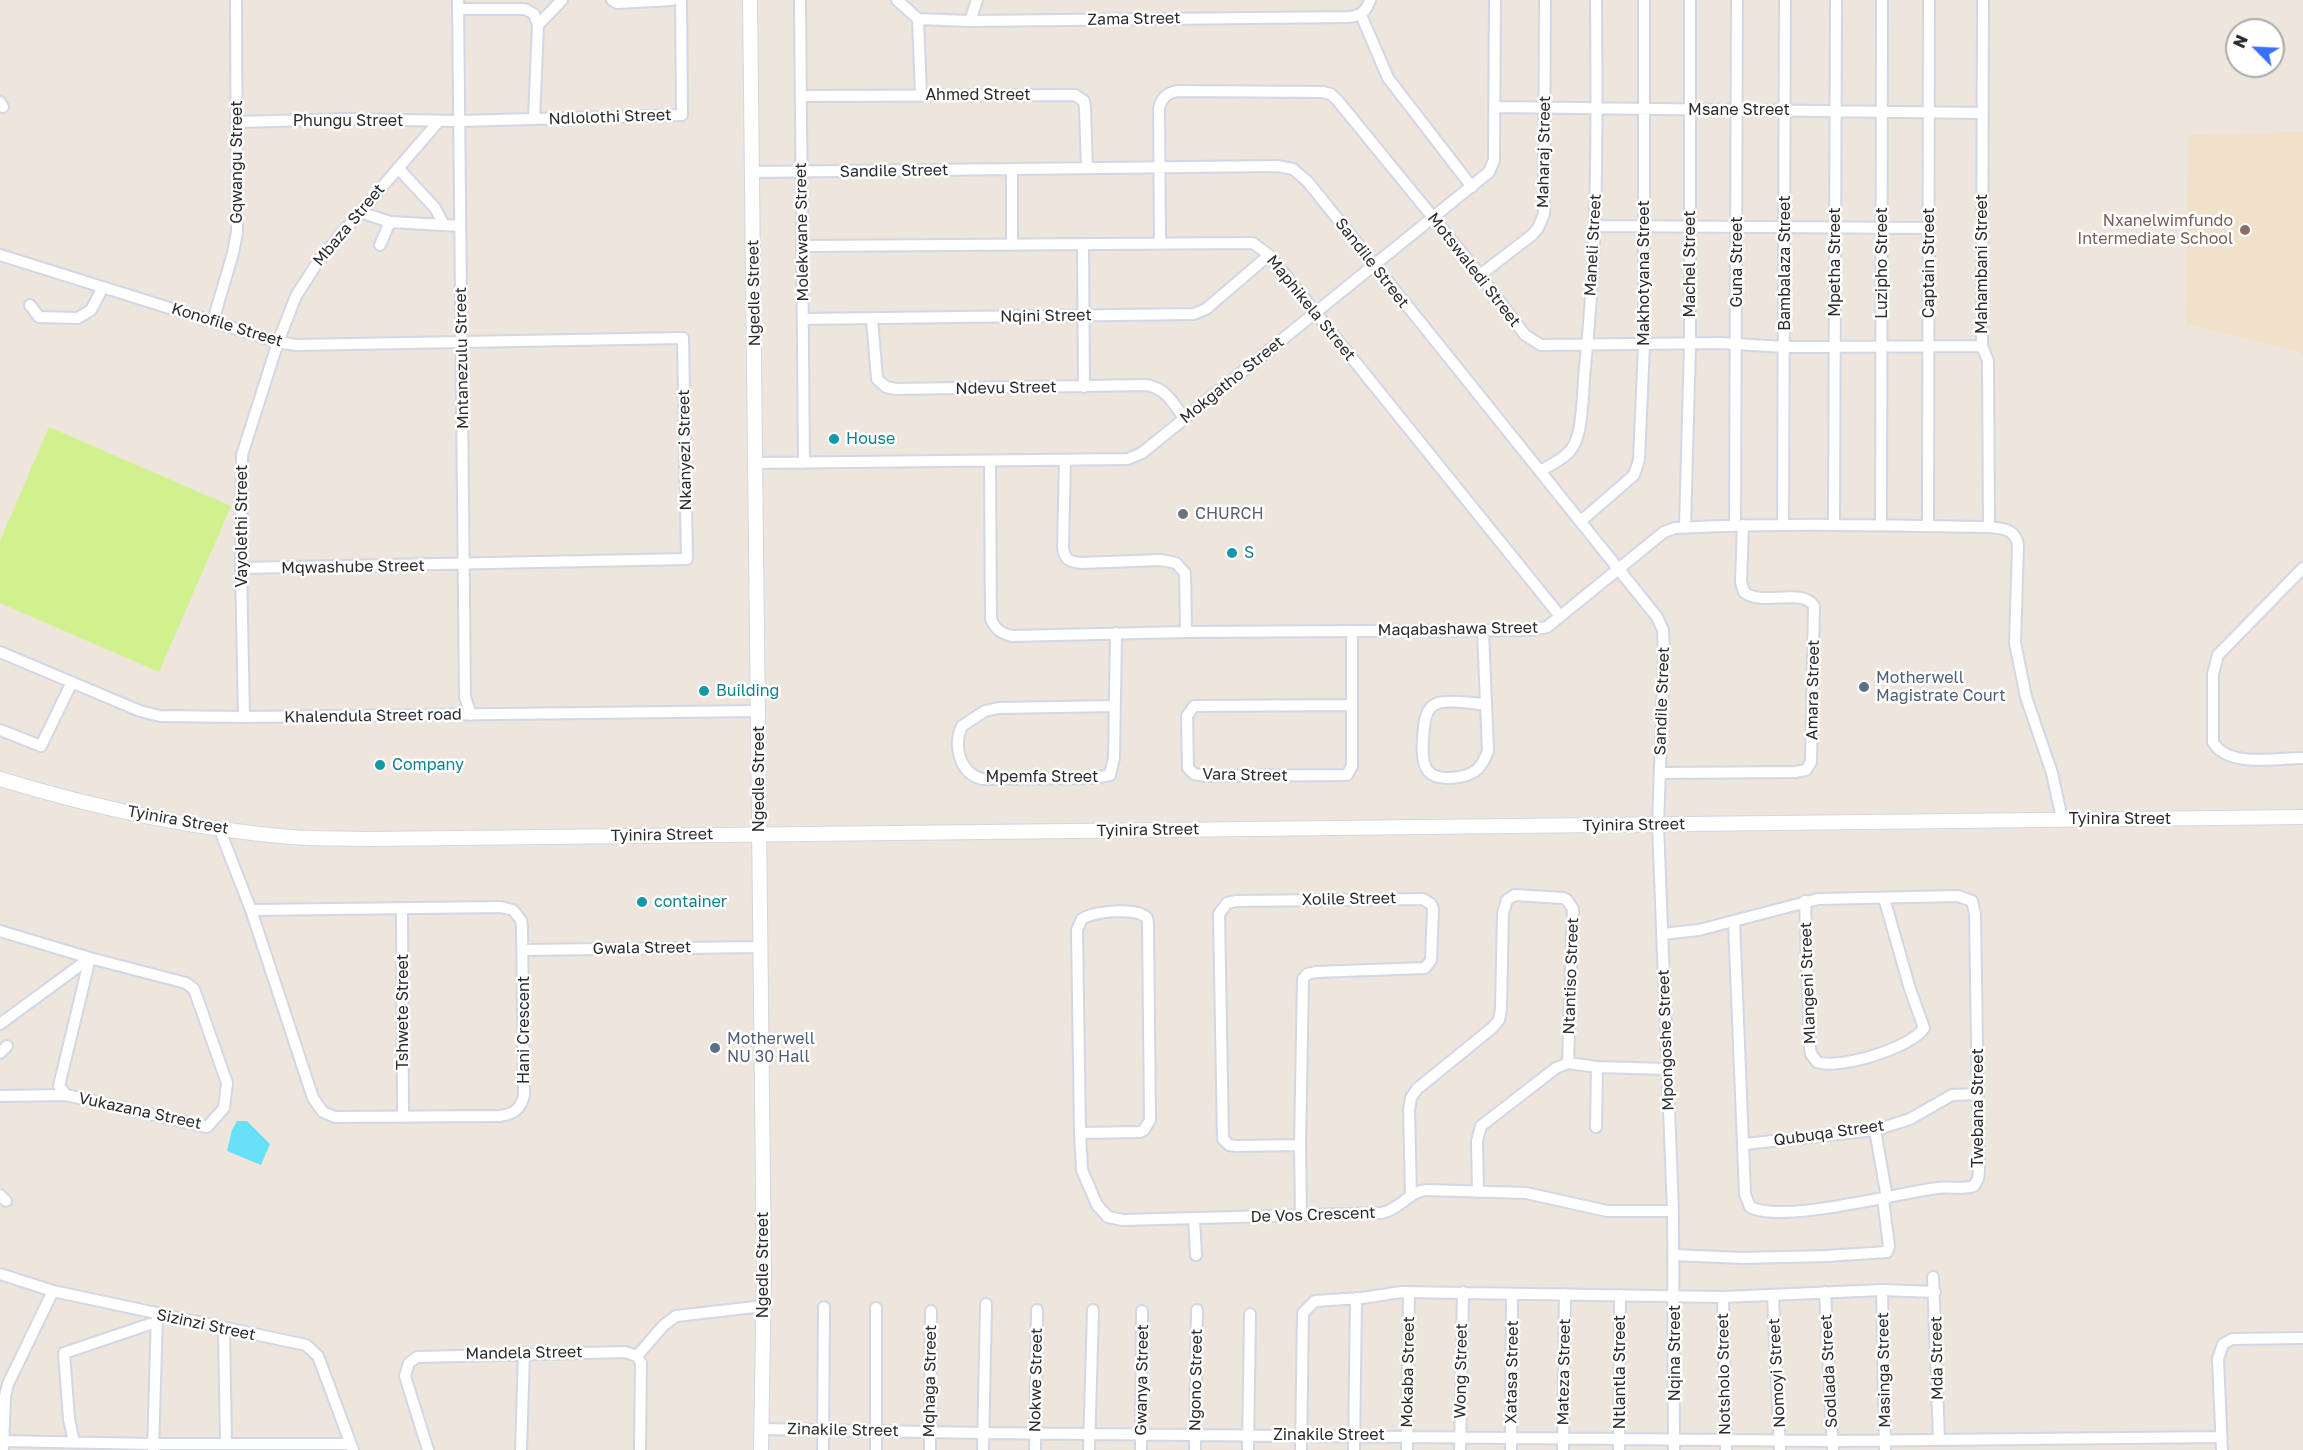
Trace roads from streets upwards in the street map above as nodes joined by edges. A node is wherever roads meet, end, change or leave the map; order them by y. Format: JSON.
{"nodes":[{"id":1,"x":236,"y":0,"type":"edge"},
{"id":2,"x":562,"y":0,"type":"edge"},
{"id":3,"x":612,"y":0,"type":"edge"},
{"id":4,"x":672,"y":0,"type":"edge"},
{"id":5,"x":681,"y":0,"type":"edge"},
{"id":6,"x":750,"y":0,"type":"edge"},
{"id":7,"x":800,"y":0,"type":"edge"},
{"id":8,"x":897,"y":0,"type":"edge"},
{"id":9,"x":977,"y":0,"type":"edge"},
{"id":10,"x":1370,"y":0,"type":"edge"},
{"id":11,"x":1495,"y":0,"type":"edge"},
{"id":12,"x":1545,"y":0,"type":"edge"},
{"id":13,"x":1596,"y":0,"type":"edge"},
{"id":14,"x":1644,"y":0,"type":"edge"},
{"id":15,"x":1690,"y":0,"type":"edge"},
{"id":16,"x":1737,"y":0,"type":"edge"},
{"id":17,"x":1785,"y":0,"type":"edge"},
{"id":18,"x":1836,"y":0,"type":"edge"},
{"id":19,"x":1882,"y":0,"type":"edge"},
{"id":20,"x":1929,"y":0,"type":"edge"},
{"id":21,"x":1983,"y":0,"type":"edge"},
{"id":22,"x":458,"y":4,"type":"edge"},
{"id":23,"x":1361,"y":15,"type":"junction"},
{"id":24,"x":918,"y":19,"type":"junction"},
{"id":25,"x":970,"y":21,"type":"junction"},
{"id":26,"x":538,"y":25,"type":"junction"},
{"id":27,"x":921,"y":95,"type":"junction"},
{"id":28,"x":802,"y":96,"type":"junction"},
{"id":29,"x":1495,"y":107,"type":"junction"},
{"id":30,"x":1545,"y":107,"type":"junction"},
{"id":31,"x":1597,"y":108,"type":"junction"},
{"id":32,"x":1785,"y":109,"type":"junction"},
{"id":33,"x":1644,"y":110,"type":"junction"},
{"id":34,"x":1690,"y":110,"type":"junction"},
{"id":35,"x":1737,"y":111,"type":"junction"},
{"id":36,"x":1835,"y":111,"type":"junction"},
{"id":37,"x":1882,"y":112,"type":"junction"},
{"id":38,"x":1929,"y":112,"type":"junction"},
{"id":39,"x":1982,"y":112,"type":"junction"},
{"id":40,"x":534,"y":119,"type":"junction"},
{"id":41,"x":439,"y":121,"type":"junction"},
{"id":42,"x":459,"y":121,"type":"junction"},
{"id":43,"x":236,"y":122,"type":"junction"},
{"id":44,"x":398,"y":168,"type":"junction"},
{"id":45,"x":1086,"y":168,"type":"junction"},
{"id":46,"x":1159,"y":168,"type":"junction"},
{"id":47,"x":1012,"y":170,"type":"junction"},
{"id":48,"x":752,"y":172,"type":"junction"},
{"id":49,"x":801,"y":173,"type":"junction"},
{"id":50,"x":1472,"y":187,"type":"junction"},
{"id":51,"x":360,"y":212,"type":"junction"},
{"id":52,"x":1433,"y":218,"type":"junction"},
{"id":53,"x":390,"y":222,"type":"junction"},
{"id":54,"x":444,"y":225,"type":"junction"},
{"id":55,"x":460,"y":226,"type":"junction"},
{"id":56,"x":1595,"y":226,"type":"junction"},
{"id":57,"x":1644,"y":226,"type":"junction"},
{"id":58,"x":1690,"y":227,"type":"junction"},
{"id":59,"x":1835,"y":227,"type":"junction"},
{"id":60,"x":1882,"y":227,"type":"junction"},
{"id":61,"x":1737,"y":228,"type":"junction"},
{"id":62,"x":1785,"y":228,"type":"junction"},
{"id":63,"x":1929,"y":228,"type":"junction"},
{"id":64,"x":1160,"y":243,"type":"junction"},
{"id":65,"x":1083,"y":244,"type":"junction"},
{"id":66,"x":380,"y":245,"type":"dead end"},
{"id":67,"x":1012,"y":245,"type":"junction"},
{"id":68,"x":802,"y":246,"type":"junction"},
{"id":69,"x":0,"y":255,"type":"edge"},
{"id":70,"x":1269,"y":255,"type":"junction"},
{"id":71,"x":1374,"y":266,"type":"junction"},
{"id":72,"x":1480,"y":275,"type":"junction"},
{"id":73,"x":103,"y":287,"type":"junction"},
{"id":74,"x":30,"y":305,"type":"dead end"},
{"id":75,"x":1316,"y":313,"type":"junction"},
{"id":76,"x":1084,"y":315,"type":"junction"},
{"id":77,"x":803,"y":319,"type":"junction"},
{"id":78,"x":872,"y":319,"type":"junction"},
{"id":79,"x":213,"y":321,"type":"junction"},
{"id":80,"x":278,"y":342,"type":"junction"},
{"id":81,"x":462,"y":342,"type":"junction"},
{"id":82,"x":1690,"y":344,"type":"junction"},
{"id":83,"x":1588,"y":345,"type":"junction"},
{"id":84,"x":1644,"y":345,"type":"junction"},
{"id":85,"x":1737,"y":346,"type":"junction"},
{"id":86,"x":1982,"y":346,"type":"junction"},
{"id":87,"x":1784,"y":347,"type":"junction"},
{"id":88,"x":1835,"y":347,"type":"junction"},
{"id":89,"x":1882,"y":347,"type":"junction"},
{"id":90,"x":1928,"y":347,"type":"junction"},
{"id":91,"x":1084,"y":387,"type":"junction"},
{"id":92,"x":1184,"y":418,"type":"junction"},
{"id":93,"x":990,"y":461,"type":"junction"},
{"id":94,"x":1065,"y":461,"type":"junction"},
{"id":95,"x":756,"y":463,"type":"junction"},
{"id":96,"x":804,"y":463,"type":"junction"},
{"id":97,"x":1540,"y":471,"type":"junction"},
{"id":98,"x":1581,"y":521,"type":"junction"},
{"id":99,"x":1739,"y":525,"type":"junction"},
{"id":100,"x":1784,"y":525,"type":"junction"},
{"id":101,"x":1834,"y":525,"type":"junction"},
{"id":102,"x":1881,"y":525,"type":"junction"},
{"id":103,"x":1928,"y":526,"type":"junction"},
{"id":104,"x":1685,"y":527,"type":"junction"},
{"id":105,"x":1989,"y":527,"type":"junction"},
{"id":106,"x":465,"y":565,"type":"junction"},
{"id":107,"x":241,"y":568,"type":"junction"},
{"id":108,"x":2303,"y":568,"type":"edge"},
{"id":109,"x":1620,"y":569,"type":"junction"},
{"id":110,"x":1560,"y":616,"type":"junction"},
{"id":111,"x":1352,"y":631,"type":"junction"},
{"id":112,"x":1483,"y":631,"type":"junction"},
{"id":113,"x":1186,"y":632,"type":"junction"},
{"id":114,"x":1116,"y":633,"type":"junction"},
{"id":115,"x":0,"y":652,"type":"edge"},
{"id":116,"x":72,"y":682,"type":"junction"},
{"id":117,"x":1484,"y":704,"type":"junction"},
{"id":118,"x":1352,"y":705,"type":"junction"},
{"id":119,"x":1115,"y":706,"type":"junction"},
{"id":120,"x":759,"y":711,"type":"junction"},
{"id":121,"x":471,"y":715,"type":"junction"},
{"id":122,"x":244,"y":717,"type":"junction"},
{"id":123,"x":0,"y":730,"type":"edge"},
{"id":124,"x":2303,"y":758,"type":"edge"},
{"id":125,"x":1660,"y":773,"type":"junction"},
{"id":126,"x":0,"y":780,"type":"edge"},
{"id":127,"x":2303,"y":817,"type":"edge"},
{"id":128,"x":2062,"y":819,"type":"junction"},
{"id":129,"x":1658,"y":825,"type":"junction"},
{"id":130,"x":219,"y":828,"type":"junction"},
{"id":131,"x":760,"y":834,"type":"junction"},
{"id":132,"x":1884,"y":898,"type":"junction"},
{"id":133,"x":1805,"y":901,"type":"junction"},
{"id":134,"x":402,"y":908,"type":"junction"},
{"id":135,"x":251,"y":910,"type":"junction"},
{"id":136,"x":1734,"y":921,"type":"junction"},
{"id":137,"x":0,"y":931,"type":"edge"},
{"id":138,"x":1662,"y":933,"type":"junction"},
{"id":139,"x":761,"y":947,"type":"junction"},
{"id":140,"x":523,"y":950,"type":"junction"},
{"id":141,"x":90,"y":958,"type":"junction"},
{"id":142,"x":0,"y":1024,"type":"edge"},
{"id":143,"x":1568,"y":1064,"type":"junction"},
{"id":144,"x":1597,"y":1067,"type":"junction"},
{"id":145,"x":1667,"y":1069,"type":"junction"},
{"id":146,"x":1978,"y":1094,"type":"junction"},
{"id":147,"x":66,"y":1095,"type":"junction"},
{"id":148,"x":0,"y":1096,"type":"edge"},
{"id":149,"x":403,"y":1116,"type":"junction"},
{"id":150,"x":1596,"y":1127,"type":"dead end"},
{"id":151,"x":1875,"y":1130,"type":"junction"},
{"id":152,"x":1080,"y":1133,"type":"junction"},
{"id":153,"x":1745,"y":1144,"type":"junction"},
{"id":154,"x":1300,"y":1145,"type":"junction"},
{"id":155,"x":1478,"y":1192,"type":"junction"},
{"id":156,"x":1411,"y":1196,"type":"junction"},
{"id":157,"x":1885,"y":1198,"type":"junction"},
{"id":158,"x":1673,"y":1211,"type":"junction"},
{"id":159,"x":1301,"y":1215,"type":"junction"},
{"id":160,"x":1194,"y":1218,"type":"junction"},
{"id":161,"x":1196,"y":1255,"type":"dead end"},
{"id":162,"x":1674,"y":1255,"type":"junction"},
{"id":163,"x":0,"y":1274,"type":"edge"},
{"id":164,"x":1933,"y":1277,"type":"dead end"},
{"id":165,"x":1882,"y":1290,"type":"junction"},
{"id":166,"x":53,"y":1291,"type":"junction"},
{"id":167,"x":1463,"y":1292,"type":"junction"},
{"id":168,"x":1825,"y":1292,"type":"junction"},
{"id":169,"x":1935,"y":1292,"type":"junction"},
{"id":170,"x":1409,"y":1293,"type":"junction"},
{"id":171,"x":1512,"y":1294,"type":"junction"},
{"id":172,"x":1565,"y":1294,"type":"junction"},
{"id":173,"x":1620,"y":1294,"type":"junction"},
{"id":174,"x":1675,"y":1295,"type":"junction"},
{"id":175,"x":1773,"y":1295,"type":"junction"},
{"id":176,"x":1722,"y":1297,"type":"junction"},
{"id":177,"x":1356,"y":1298,"type":"junction"},
{"id":178,"x":986,"y":1304,"type":"dead end"},
{"id":179,"x":764,"y":1306,"type":"junction"},
{"id":180,"x":824,"y":1307,"type":"dead end"},
{"id":181,"x":876,"y":1308,"type":"dead end"},
{"id":182,"x":1037,"y":1310,"type":"dead end"},
{"id":183,"x":1093,"y":1310,"type":"dead end"},
{"id":184,"x":1197,"y":1310,"type":"dead end"},
{"id":185,"x":932,"y":1311,"type":"dead end"},
{"id":186,"x":1142,"y":1311,"type":"dead end"},
{"id":187,"x":1250,"y":1314,"type":"dead end"},
{"id":188,"x":153,"y":1319,"type":"junction"},
{"id":189,"x":224,"y":1330,"type":"junction"},
{"id":190,"x":2303,"y":1338,"type":"edge"},
{"id":191,"x":524,"y":1353,"type":"junction"},
{"id":192,"x":637,"y":1356,"type":"junction"},
{"id":193,"x":762,"y":1429,"type":"junction"},
{"id":194,"x":823,"y":1431,"type":"junction"},
{"id":195,"x":877,"y":1431,"type":"junction"},
{"id":196,"x":930,"y":1432,"type":"junction"},
{"id":197,"x":983,"y":1433,"type":"junction"},
{"id":198,"x":1035,"y":1433,"type":"junction"},
{"id":199,"x":1089,"y":1434,"type":"junction"},
{"id":200,"x":1141,"y":1434,"type":"junction"},
{"id":201,"x":1195,"y":1434,"type":"junction"},
{"id":202,"x":1248,"y":1435,"type":"junction"},
{"id":203,"x":1407,"y":1435,"type":"junction"},
{"id":204,"x":1300,"y":1436,"type":"junction"},
{"id":205,"x":1354,"y":1436,"type":"junction"},
{"id":206,"x":1460,"y":1437,"type":"junction"},
{"id":207,"x":1511,"y":1437,"type":"junction"},
{"id":208,"x":2221,"y":1437,"type":"junction"},
{"id":209,"x":1563,"y":1438,"type":"junction"},
{"id":210,"x":1620,"y":1438,"type":"junction"},
{"id":211,"x":1674,"y":1438,"type":"junction"},
{"id":212,"x":1939,"y":1440,"type":"junction"},
{"id":213,"x":2,"y":1444,"type":"edge"},
{"id":214,"x":76,"y":1444,"type":"edge"},
{"id":215,"x":226,"y":1444,"type":"junction"},
{"id":216,"x":1726,"y":1444,"type":"edge"},
{"id":217,"x":1780,"y":1445,"type":"edge"},
{"id":218,"x":1833,"y":1445,"type":"edge"},
{"id":219,"x":1885,"y":1445,"type":"edge"},
{"id":220,"x":1963,"y":1445,"type":"edge"},
{"id":221,"x":153,"y":1447,"type":"edge"},
{"id":222,"x":352,"y":1447,"type":"edge"},
{"id":223,"x":428,"y":1450,"type":"edge"},
{"id":224,"x":521,"y":1450,"type":"edge"},
{"id":225,"x":640,"y":1450,"type":"edge"},
{"id":226,"x":761,"y":1450,"type":"edge"},
{"id":227,"x":823,"y":1450,"type":"edge"},
{"id":228,"x":876,"y":1450,"type":"edge"},
{"id":229,"x":930,"y":1450,"type":"edge"},
{"id":230,"x":983,"y":1450,"type":"edge"},
{"id":231,"x":1035,"y":1450,"type":"edge"},
{"id":232,"x":1089,"y":1450,"type":"edge"},
{"id":233,"x":1141,"y":1450,"type":"edge"},
{"id":234,"x":1195,"y":1450,"type":"edge"},
{"id":235,"x":1248,"y":1450,"type":"edge"},
{"id":236,"x":1300,"y":1450,"type":"edge"},
{"id":237,"x":1354,"y":1450,"type":"edge"},
{"id":238,"x":1407,"y":1450,"type":"edge"},
{"id":239,"x":1460,"y":1450,"type":"edge"},
{"id":240,"x":1511,"y":1450,"type":"edge"},
{"id":241,"x":1563,"y":1450,"type":"edge"},
{"id":242,"x":1619,"y":1450,"type":"edge"},
{"id":243,"x":1674,"y":1450,"type":"edge"},
{"id":244,"x":2222,"y":1450,"type":"edge"}],
"edges":[{"from":1,"to":43,"type":"street","name":"Gqwangu Street"},
{"from":2,"to":26,"type":"street"},
{"from":3,"to":4,"type":"street"},
{"from":5,"to":40,"type":"street","name":"Ndlolothi Street"},
{"from":6,"to":48,"type":"street","name":"Ngedle Street"},
{"from":7,"to":28,"type":"street","name":"Molekwane Street"},
{"from":8,"to":24,"type":"street"},
{"from":9,"to":25,"type":"street"},
{"from":10,"to":23,"type":"street"},
{"from":11,"to":29,"type":"street","name":"Mokgatho Street"},
{"from":12,"to":30,"type":"street","name":"Maharaj Street"},
{"from":13,"to":31,"type":"street","name":"Maneli Street"},
{"from":14,"to":33,"type":"street","name":"Makhotyana Street"},
{"from":15,"to":34,"type":"street","name":"Machel Street"},
{"from":16,"to":35,"type":"street","name":"Guna Street"},
{"from":17,"to":32,"type":"street","name":"Bambalaza Street"},
{"from":18,"to":36,"type":"street","name":"Mpetha Street"},
{"from":19,"to":37,"type":"street","name":"Luzipho Street"},
{"from":20,"to":38,"type":"street","name":"Captain Street"},
{"from":21,"to":39,"type":"street","name":"Mahambani Street"},
{"from":22,"to":26,"type":"street"},
{"from":22,"to":42,"type":"street","name":"Mntanezulu Street"},
{"from":23,"to":25,"type":"street","name":"Zama Street"},
{"from":23,"to":50,"type":"street"},
{"from":24,"to":25,"type":"street","name":"Zama Street"},
{"from":24,"to":27,"type":"street"},
{"from":26,"to":40,"type":"street"},
{"from":27,"to":28,"type":"street","name":"Ahmed Street"},
{"from":27,"to":45,"type":"street","name":"Ahmed Street"},
{"from":28,"to":49,"type":"street","name":"Molekwane Street"},
{"from":29,"to":30,"type":"street","name":"Msane Street"},
{"from":29,"to":50,"type":"street","name":"Mokgatho Street"},
{"from":30,"to":31,"type":"street","name":"Msane Street"},
{"from":30,"to":72,"type":"street","name":"Maharaj Street"},
{"from":31,"to":33,"type":"street","name":"Msane Street"},
{"from":31,"to":56,"type":"street","name":"Maneli Street"},
{"from":32,"to":35,"type":"street","name":"Msane Street"},
{"from":32,"to":36,"type":"street","name":"Msane Street"},
{"from":32,"to":62,"type":"street","name":"Bambalaza Street"},
{"from":33,"to":34,"type":"street","name":"Msane Street"},
{"from":33,"to":57,"type":"street","name":"Makhotyana Street"},
{"from":34,"to":35,"type":"street","name":"Msane Street"},
{"from":34,"to":58,"type":"street","name":"Machel Street"},
{"from":35,"to":61,"type":"street","name":"Guna Street"},
{"from":36,"to":37,"type":"street","name":"Msane Street"},
{"from":36,"to":59,"type":"street","name":"Mpetha Street"},
{"from":37,"to":38,"type":"street","name":"Msane Street"},
{"from":37,"to":60,"type":"street","name":"Luzipho Street"},
{"from":38,"to":39,"type":"street","name":"Msane Street"},
{"from":38,"to":63,"type":"street","name":"Captain Street"},
{"from":39,"to":86,"type":"street","name":"Mahambani Street"},
{"from":40,"to":42,"type":"street","name":"Ndlolothi Street"},
{"from":41,"to":42,"type":"street","name":"Phungu Street"},
{"from":41,"to":43,"type":"street","name":"Phungu Street"},
{"from":41,"to":44,"type":"street","name":"Mbaza Street"},
{"from":42,"to":55,"type":"street","name":"Mntanezulu Street"},
{"from":43,"to":79,"type":"street","name":"Gqwangu Street"},
{"from":44,"to":51,"type":"street","name":"Mbaza Street"},
{"from":44,"to":54,"type":"street"},
{"from":45,"to":46,"type":"street","name":"Sandile Street"},
{"from":45,"to":47,"type":"street","name":"Sandile Street"},
{"from":46,"to":52,"type":"street","name":"Motswaledi Street"},
{"from":46,"to":64,"type":"street","name":"Motswaledi Street"},
{"from":46,"to":71,"type":"street","name":"Sandile Street"},
{"from":47,"to":49,"type":"street","name":"Sandile Street"},
{"from":47,"to":67,"type":"street"},
{"from":48,"to":49,"type":"street","name":"Sandile Street"},
{"from":48,"to":95,"type":"street","name":"Ngedle Street"},
{"from":49,"to":68,"type":"street","name":"Molekwane Street"},
{"from":50,"to":52,"type":"street","name":"Mokgatho Street"},
{"from":51,"to":53,"type":"street"},
{"from":51,"to":80,"type":"street","name":"Mbaza Street"},
{"from":52,"to":71,"type":"street","name":"Mokgatho Street"},
{"from":52,"to":72,"type":"street","name":"Motswaledi Street"},
{"from":53,"to":54,"type":"street"},
{"from":53,"to":66,"type":"street"},
{"from":54,"to":55,"type":"street"},
{"from":55,"to":81,"type":"street","name":"Mntanezulu Street"},
{"from":56,"to":57,"type":"street"},
{"from":56,"to":83,"type":"street","name":"Maneli Street"},
{"from":57,"to":58,"type":"street"},
{"from":57,"to":84,"type":"street","name":"Makhotyana Street"},
{"from":58,"to":61,"type":"street"},
{"from":58,"to":82,"type":"street","name":"Machel Street"},
{"from":59,"to":60,"type":"street"},
{"from":59,"to":62,"type":"street"},
{"from":59,"to":88,"type":"street","name":"Mpetha Street"},
{"from":60,"to":63,"type":"street"},
{"from":60,"to":89,"type":"street","name":"Luzipho Street"},
{"from":61,"to":62,"type":"street"},
{"from":61,"to":85,"type":"street","name":"Guna Street"},
{"from":62,"to":87,"type":"street","name":"Bambalaza Street"},
{"from":63,"to":90,"type":"street","name":"Captain Street"},
{"from":64,"to":65,"type":"street","name":"Maphikela Street"},
{"from":64,"to":70,"type":"street","name":"Maphikela Street"},
{"from":65,"to":67,"type":"street","name":"Maphikela Street"},
{"from":65,"to":76,"type":"street"},
{"from":67,"to":68,"type":"street","name":"Maphikela Street"},
{"from":68,"to":77,"type":"street","name":"Molekwane Street"},
{"from":69,"to":73,"type":"street","name":"Konofile Street"},
{"from":70,"to":75,"type":"street","name":"Maphikela Street"},
{"from":70,"to":76,"type":"street","name":"Nqini Street"},
{"from":71,"to":75,"type":"street","name":"Mokgatho Street"},
{"from":71,"to":97,"type":"street","name":"Sandile Street"},
{"from":72,"to":83,"type":"street","name":"Motswaledi Street"},
{"from":73,"to":74,"type":"street"},
{"from":73,"to":79,"type":"street","name":"Konofile Street"},
{"from":75,"to":92,"type":"street","name":"Mokgatho Street"},
{"from":75,"to":110,"type":"street","name":"Maphikela Street"},
{"from":76,"to":78,"type":"street","name":"Nqini Street"},
{"from":76,"to":91,"type":"street"},
{"from":77,"to":78,"type":"street","name":"Nqini Street"},
{"from":77,"to":96,"type":"street","name":"Molekwane Street"},
{"from":78,"to":91,"type":"street","name":"Ndevu Street"},
{"from":79,"to":80,"type":"street","name":"Konofile Street"},
{"from":80,"to":81,"type":"street","name":"Konofile Street"},
{"from":80,"to":107,"type":"street","name":"Vayolethi Street"},
{"from":81,"to":106,"type":"street","name":"Mntanezulu Street"},
{"from":81,"to":106,"type":"street","name":"Nkanyezi Street"},
{"from":82,"to":84,"type":"street","name":"Motswaledi Street"},
{"from":82,"to":85,"type":"street","name":"Motswaledi Street"},
{"from":82,"to":104,"type":"street","name":"Machel Street"},
{"from":83,"to":84,"type":"street","name":"Motswaledi Street"},
{"from":83,"to":97,"type":"street","name":"Maneli Street"},
{"from":84,"to":98,"type":"street","name":"Makhotyana Street"},
{"from":85,"to":87,"type":"street","name":"Motswaledi Street"},
{"from":85,"to":99,"type":"street","name":"Guna Street"},
{"from":86,"to":90,"type":"street","name":"Motswaledi Street"},
{"from":86,"to":105,"type":"street","name":"Mahambani Street"},
{"from":87,"to":88,"type":"street","name":"Motswaledi Street"},
{"from":87,"to":100,"type":"street","name":"Bambalaza Street"},
{"from":88,"to":89,"type":"street","name":"Motswaledi Street"},
{"from":88,"to":101,"type":"street","name":"Mpetha Street"},
{"from":89,"to":90,"type":"street","name":"Motswaledi Street"},
{"from":89,"to":102,"type":"street","name":"Luzipho Street"},
{"from":90,"to":103,"type":"street","name":"Captain Street"},
{"from":91,"to":92,"type":"street","name":"Ndevu Street"},
{"from":92,"to":94,"type":"street","name":"Mokgatho Street"},
{"from":93,"to":94,"type":"street","name":"Mokgatho Street"},
{"from":93,"to":96,"type":"street","name":"Mokgatho Street"},
{"from":93,"to":114,"type":"street","name":"Maqabashawa Street"},
{"from":94,"to":113,"type":"street"},
{"from":95,"to":96,"type":"street","name":"Mokgatho Street"},
{"from":95,"to":120,"type":"street","name":"Ngedle Street"},
{"from":97,"to":98,"type":"street","name":"Sandile Street"},
{"from":98,"to":109,"type":"street","name":"Sandile Street"},
{"from":99,"to":100,"type":"street","name":"Maqabashawa Street"},
{"from":99,"to":104,"type":"street","name":"Maqabashawa Street"},
{"from":99,"to":125,"type":"street","name":"Amara Street"},
{"from":100,"to":101,"type":"street","name":"Maqabashawa Street"},
{"from":101,"to":102,"type":"street","name":"Maqabashawa Street"},
{"from":102,"to":103,"type":"street","name":"Maqabashawa Street"},
{"from":103,"to":105,"type":"street","name":"Maqabashawa Street"},
{"from":104,"to":109,"type":"street","name":"Maqabashawa Street"},
{"from":105,"to":128,"type":"street","name":"Maqabashawa Street"},
{"from":106,"to":107,"type":"street","name":"Mqwashube Street"},
{"from":106,"to":121,"type":"street","name":"Mntanezulu Street"},
{"from":107,"to":122,"type":"street","name":"Vayolethi Street"},
{"from":108,"to":124,"type":"street"},
{"from":109,"to":110,"type":"street","name":"Maqabashawa Street"},
{"from":109,"to":125,"type":"street","name":"Sandile Street"},
{"from":110,"to":112,"type":"street","name":"Maqabashawa Street"},
{"from":111,"to":112,"type":"street","name":"Maqabashawa Street"},
{"from":111,"to":113,"type":"street","name":"Maqabashawa Street"},
{"from":111,"to":118,"type":"street","name":"Vara Street"},
{"from":112,"to":117,"type":"street"},
{"from":113,"to":114,"type":"street","name":"Maqabashawa Street"},
{"from":114,"to":119,"type":"street","name":"Mpemfa Street"},
{"from":115,"to":116,"type":"street","name":"Khalendula Street road"},
{"from":116,"to":122,"type":"street","name":"Khalendula Street road"},
{"from":116,"to":123,"type":"street"},
{"from":117,"to":117,"type":"street"},
{"from":118,"to":118,"type":"street","name":"Vara Street"},
{"from":119,"to":119,"type":"street","name":"Mpemfa Street"},
{"from":120,"to":121,"type":"street","name":"Khalendula Street road"},
{"from":120,"to":131,"type":"street","name":"Ngedle Street"},
{"from":121,"to":122,"type":"street","name":"Khalendula Street road"},
{"from":125,"to":129,"type":"street","name":"Sandile Street"},
{"from":126,"to":130,"type":"street","name":"Tyinira Street"},
{"from":127,"to":128,"type":"street","name":"Tyinira Street"},
{"from":128,"to":129,"type":"street","name":"Tyinira Street"},
{"from":129,"to":131,"type":"street","name":"Tyinira Street"},
{"from":129,"to":138,"type":"street","name":"Mpongoshe Street"},
{"from":130,"to":131,"type":"street","name":"Tyinira Street"},
{"from":130,"to":135,"type":"street","name":"Hani Crescent"},
{"from":131,"to":139,"type":"street","name":"Ngedle Street"},
{"from":132,"to":133,"type":"street","name":"Twebana Street"},
{"from":132,"to":133,"type":"street","name":"Mlangeni Street"},
{"from":132,"to":146,"type":"street","name":"Twebana Street"},
{"from":133,"to":136,"type":"street","name":"Twebana Street"},
{"from":134,"to":135,"type":"street","name":"Hani Crescent"},
{"from":134,"to":140,"type":"street","name":"Hani Crescent"},
{"from":134,"to":149,"type":"street","name":"Tshwete Street"},
{"from":135,"to":149,"type":"street","name":"Hani Crescent"},
{"from":136,"to":138,"type":"street","name":"Twebana Street"},
{"from":136,"to":153,"type":"street","name":"Twebana Street"},
{"from":137,"to":141,"type":"street","name":"Vukazana Street"},
{"from":138,"to":145,"type":"street","name":"Mpongoshe Street"},
{"from":139,"to":140,"type":"street","name":"Gwala Street"},
{"from":139,"to":179,"type":"street","name":"Ngedle Street"},
{"from":140,"to":149,"type":"street","name":"Hani Crescent"},
{"from":141,"to":142,"type":"street"},
{"from":141,"to":147,"type":"street","name":"Vukazana Street"},
{"from":141,"to":147,"type":"street","name":"Vukazana Street"},
{"from":143,"to":144,"type":"street"},
{"from":143,"to":155,"type":"street"},
{"from":143,"to":156,"type":"street","name":"Ntantiso Street"},
{"from":144,"to":145,"type":"street"},
{"from":144,"to":150,"type":"street"},
{"from":145,"to":158,"type":"street","name":"Mpongoshe Street"},
{"from":146,"to":151,"type":"street","name":"Qubuqa Street"},
{"from":146,"to":157,"type":"street","name":"Twebana Street"},
{"from":147,"to":148,"type":"street"},
{"from":151,"to":153,"type":"street","name":"Qubuqa Street"},
{"from":151,"to":157,"type":"street"},
{"from":152,"to":152,"type":"street","name":"De Vos Crescent"},
{"from":152,"to":160,"type":"street","name":"De Vos Crescent"},
{"from":153,"to":157,"type":"street","name":"Twebana Street"},
{"from":154,"to":154,"type":"street","name":"Xolile Street"},
{"from":154,"to":159,"type":"street","name":"Xolile Street"},
{"from":155,"to":156,"type":"street","name":"De Vos Crescent"},
{"from":155,"to":158,"type":"street","name":"De Vos Crescent"},
{"from":156,"to":159,"type":"street","name":"De Vos Crescent"},
{"from":157,"to":162,"type":"street"},
{"from":158,"to":162,"type":"street","name":"Mpongoshe Street"},
{"from":159,"to":160,"type":"street","name":"De Vos Crescent"},
{"from":160,"to":161,"type":"street"},
{"from":162,"to":174,"type":"street","name":"Nqina Street"},
{"from":163,"to":166,"type":"street","name":"Sizinzi Street"},
{"from":164,"to":169,"type":"street","name":"Mda Street"},
{"from":165,"to":168,"type":"street"},
{"from":165,"to":169,"type":"street"},
{"from":165,"to":219,"type":"street","name":"Masinga Street"},
{"from":166,"to":188,"type":"street","name":"Sizinzi Street"},
{"from":166,"to":213,"type":"street"},
{"from":167,"to":170,"type":"street"},
{"from":167,"to":171,"type":"street"},
{"from":167,"to":206,"type":"street","name":"Wong Street"},
{"from":168,"to":175,"type":"street"},
{"from":168,"to":218,"type":"street","name":"Sodlada Street"},
{"from":169,"to":212,"type":"street","name":"Mda Street"},
{"from":170,"to":177,"type":"street"},
{"from":170,"to":203,"type":"street","name":"Mokaba Street"},
{"from":171,"to":172,"type":"street"},
{"from":171,"to":207,"type":"street","name":"Xatasa Street"},
{"from":172,"to":173,"type":"street"},
{"from":172,"to":209,"type":"street","name":"Mateza Street"},
{"from":173,"to":174,"type":"street"},
{"from":173,"to":210,"type":"street","name":"Ntlantla Street"},
{"from":174,"to":176,"type":"street"},
{"from":174,"to":211,"type":"street","name":"Nqina Street"},
{"from":175,"to":176,"type":"street"},
{"from":175,"to":217,"type":"street","name":"Nomoyi Street"},
{"from":176,"to":216,"type":"street","name":"Notsholo Street"},
{"from":177,"to":204,"type":"street"},
{"from":177,"to":205,"type":"street"},
{"from":178,"to":197,"type":"street"},
{"from":179,"to":192,"type":"street"},
{"from":179,"to":193,"type":"street","name":"Ngedle Street"},
{"from":180,"to":194,"type":"street"},
{"from":181,"to":195,"type":"street"},
{"from":182,"to":198,"type":"street","name":"Nokwe Street"},
{"from":183,"to":199,"type":"street"},
{"from":184,"to":201,"type":"street","name":"Ngono Street"},
{"from":185,"to":196,"type":"street","name":"Mqhaga Street"},
{"from":186,"to":200,"type":"street","name":"Gwanya Street"},
{"from":187,"to":202,"type":"street"},
{"from":188,"to":189,"type":"street","name":"Sizinzi Street"},
{"from":188,"to":214,"type":"street"},
{"from":188,"to":221,"type":"street"},
{"from":189,"to":215,"type":"street"},
{"from":189,"to":222,"type":"street","name":"Sizinzi Street"},
{"from":190,"to":208,"type":"street"},
{"from":191,"to":192,"type":"street","name":"Mandela Street"},
{"from":191,"to":223,"type":"street","name":"Mandela Street"},
{"from":191,"to":224,"type":"street"},
{"from":192,"to":225,"type":"street"},
{"from":193,"to":194,"type":"street","name":"Zinakile Street"},
{"from":193,"to":226,"type":"street","name":"Ngedle Street"},
{"from":194,"to":195,"type":"street","name":"Zinakile Street"},
{"from":194,"to":227,"type":"street"},
{"from":195,"to":196,"type":"street","name":"Zinakile Street"},
{"from":195,"to":228,"type":"street"},
{"from":196,"to":197,"type":"street","name":"Zinakile Street"},
{"from":196,"to":229,"type":"street","name":"Mqhaga Street"},
{"from":197,"to":198,"type":"street","name":"Zinakile Street"},
{"from":197,"to":230,"type":"street"},
{"from":198,"to":199,"type":"street","name":"Zinakile Street"},
{"from":198,"to":231,"type":"street","name":"Nokwe Street"},
{"from":199,"to":200,"type":"street","name":"Zinakile Street"},
{"from":199,"to":232,"type":"street"},
{"from":200,"to":201,"type":"street","name":"Zinakile Street"},
{"from":200,"to":233,"type":"street","name":"Gwanya Street"},
{"from":201,"to":202,"type":"street","name":"Zinakile Street"},
{"from":201,"to":234,"type":"street","name":"Ngono Street"},
{"from":202,"to":204,"type":"street","name":"Zinakile Street"},
{"from":202,"to":235,"type":"street"},
{"from":203,"to":205,"type":"street","name":"Zinakile Street"},
{"from":203,"to":206,"type":"street","name":"Zinakile Street"},
{"from":203,"to":238,"type":"street","name":"Mokaba Street"},
{"from":204,"to":205,"type":"street","name":"Zinakile Street"},
{"from":204,"to":236,"type":"street"},
{"from":205,"to":237,"type":"street"},
{"from":206,"to":207,"type":"street","name":"Zinakile Street"},
{"from":206,"to":239,"type":"street","name":"Wong Street"},
{"from":207,"to":209,"type":"street","name":"Zinakile Street"},
{"from":207,"to":240,"type":"street","name":"Xatasa Street"},
{"from":208,"to":220,"type":"street","name":"Zinakile Street"},
{"from":208,"to":244,"type":"street"},
{"from":209,"to":210,"type":"street","name":"Zinakile Street"},
{"from":209,"to":241,"type":"street","name":"Mateza Street"},
{"from":210,"to":211,"type":"street","name":"Zinakile Street"},
{"from":210,"to":242,"type":"street","name":"Ntlantla Street"},
{"from":211,"to":216,"type":"street","name":"Zinakile Street"},
{"from":211,"to":243,"type":"street","name":"Nqina Street"},
{"from":212,"to":219,"type":"street","name":"Zinakile Street"},
{"from":212,"to":220,"type":"street","name":"Zinakile Street"},
{"from":213,"to":214,"type":"street","name":"Sizinzi Street"},
{"from":214,"to":221,"type":"street","name":"Sizinzi Street"},
{"from":215,"to":221,"type":"street","name":"Sizinzi Street"},
{"from":215,"to":222,"type":"street","name":"Sizinzi Street"},
{"from":216,"to":217,"type":"street","name":"Zinakile Street"},
{"from":217,"to":218,"type":"street","name":"Zinakile Street"},
{"from":218,"to":219,"type":"street","name":"Zinakile Street"}]}
